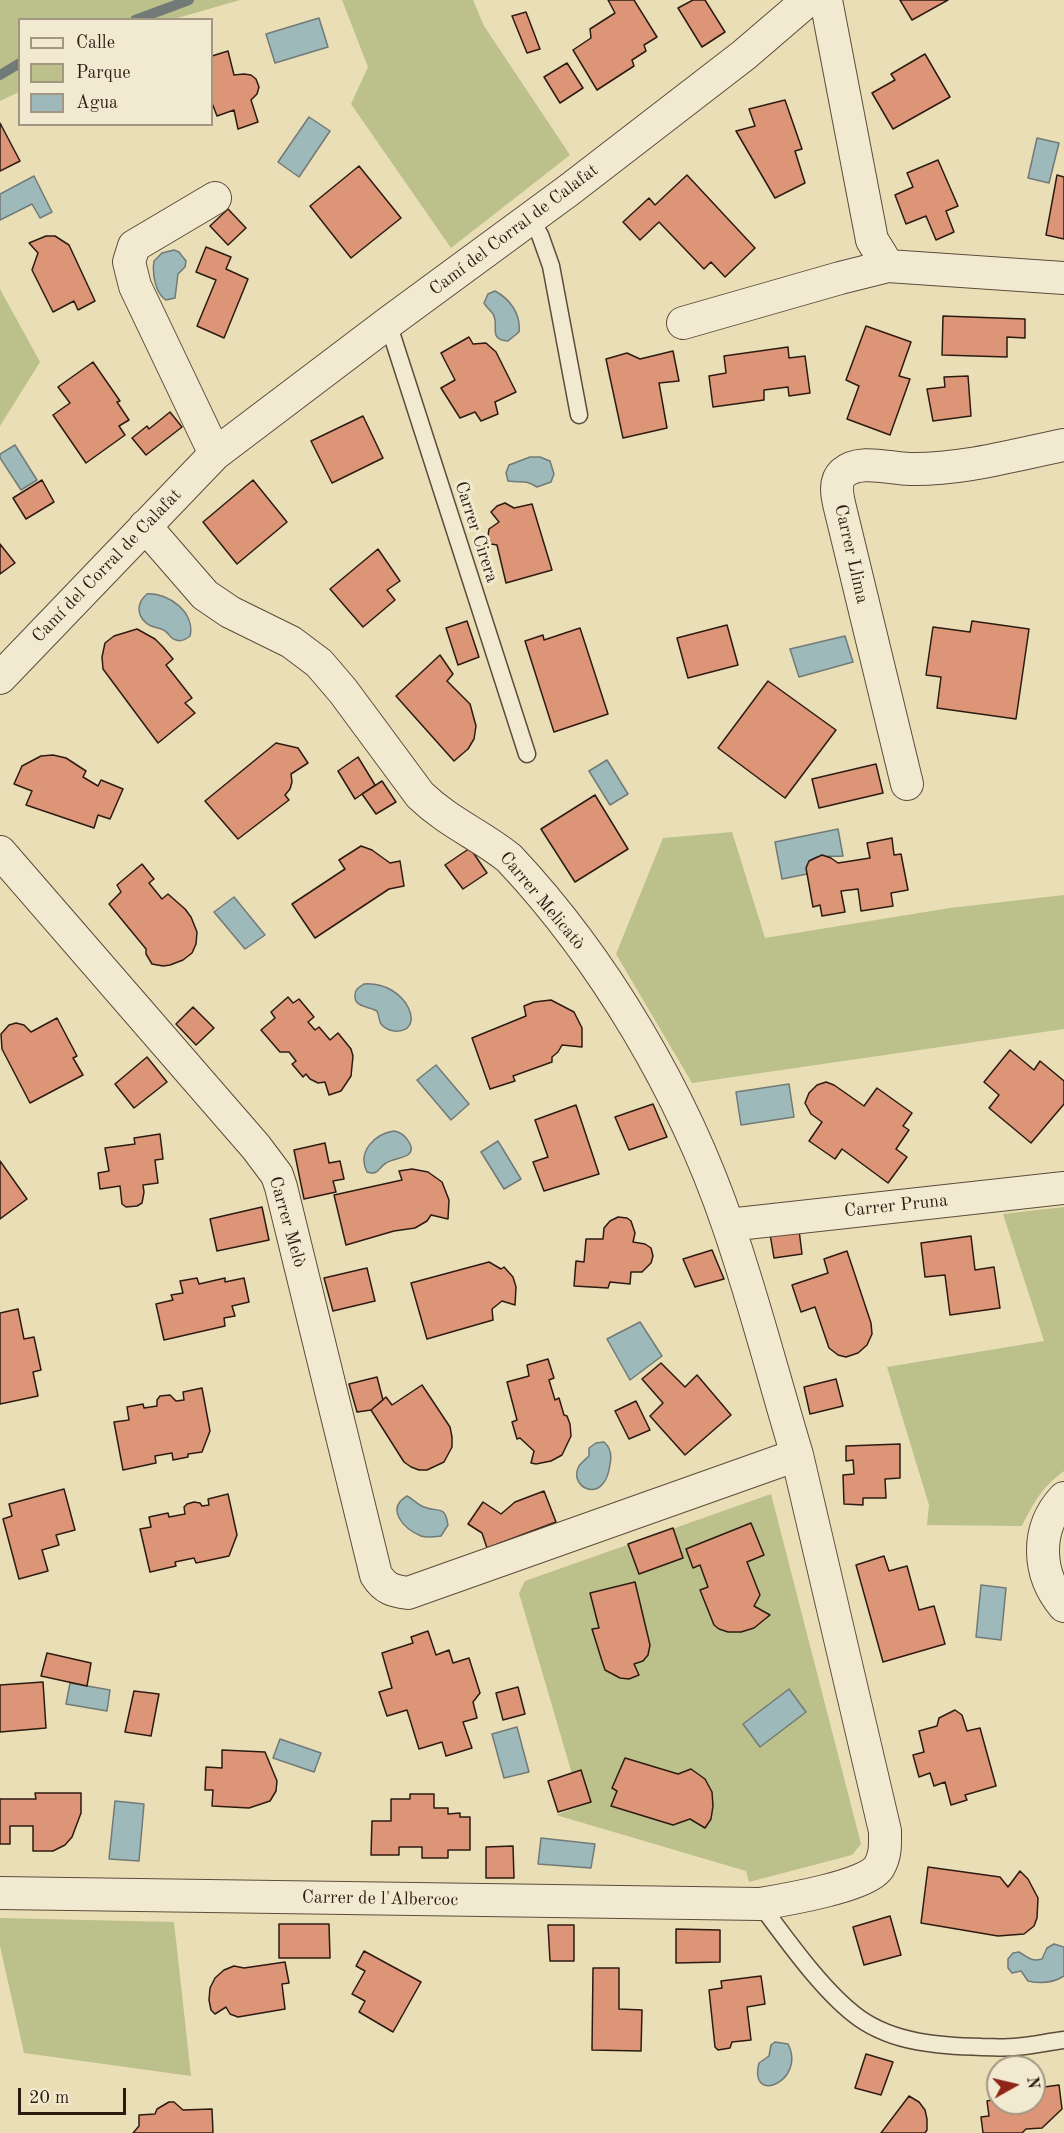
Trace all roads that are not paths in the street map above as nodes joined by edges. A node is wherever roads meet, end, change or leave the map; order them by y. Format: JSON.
{"nodes":[{"id":1,"x":808,"y":0,"type":"edge"},
{"id":2,"x":826,"y":0,"type":"edge"},
{"id":3,"x":215,"y":198,"type":"dead end"},
{"id":4,"x":530,"y":218,"type":"junction"},
{"id":5,"x":888,"y":266,"type":"junction"},
{"id":6,"x":1064,"y":278,"type":"edge"},
{"id":7,"x":388,"y":323,"type":"junction"},
{"id":8,"x":684,"y":323,"type":"dead end"},
{"id":9,"x":579,"y":415,"type":"dead end"},
{"id":10,"x":1064,"y":444,"type":"edge"},
{"id":11,"x":215,"y":454,"type":"junction"},
{"id":12,"x":145,"y":526,"type":"junction"},
{"id":13,"x":0,"y":678,"type":"edge"},
{"id":14,"x":527,"y":754,"type":"dead end"},
{"id":15,"x":907,"y":784,"type":"dead end"},
{"id":16,"x":0,"y":852,"type":"edge"},
{"id":17,"x":1064,"y":1188,"type":"edge"},
{"id":18,"x":728,"y":1225,"type":"junction"},
{"id":19,"x":797,"y":1455,"type":"junction"},
{"id":20,"x":1064,"y":1498,"type":"edge"},
{"id":21,"x":1064,"y":1606,"type":"edge"},
{"id":22,"x":0,"y":1893,"type":"edge"},
{"id":23,"x":760,"y":1904,"type":"junction"},
{"id":24,"x":1064,"y":2040,"type":"edge"}],
"edges":[{"from":1,"to":4,"type":"street","name":"Camí del Corral de Calafat"},
{"from":2,"to":5,"type":"street"},
{"from":3,"to":11,"type":"street"},
{"from":4,"to":7,"type":"street","name":"Camí del Corral de Calafat"},
{"from":4,"to":9,"type":"lane"},
{"from":5,"to":6,"type":"street"},
{"from":5,"to":8,"type":"street"},
{"from":7,"to":11,"type":"street","name":"Camí del Corral de Calafat"},
{"from":7,"to":14,"type":"lane","name":"Carrer Cirera"},
{"from":10,"to":15,"type":"street","name":"Carrer Llima"},
{"from":11,"to":12,"type":"street","name":"Camí del Corral de Calafat"},
{"from":12,"to":13,"type":"street","name":"Camí del Corral de Calafat"},
{"from":12,"to":18,"type":"street","name":"Carrer Melicatò"},
{"from":16,"to":19,"type":"street","name":"Carrer Melò"},
{"from":17,"to":18,"type":"street","name":"Carrer Pruna"},
{"from":18,"to":19,"type":"street","name":"Carrer Melicatò"},
{"from":19,"to":23,"type":"street","name":"Carrer de l'Albercoc"},
{"from":20,"to":21,"type":"street"},
{"from":22,"to":23,"type":"street","name":"Carrer de l'Albercoc"},
{"from":23,"to":24,"type":"lane"}]}
